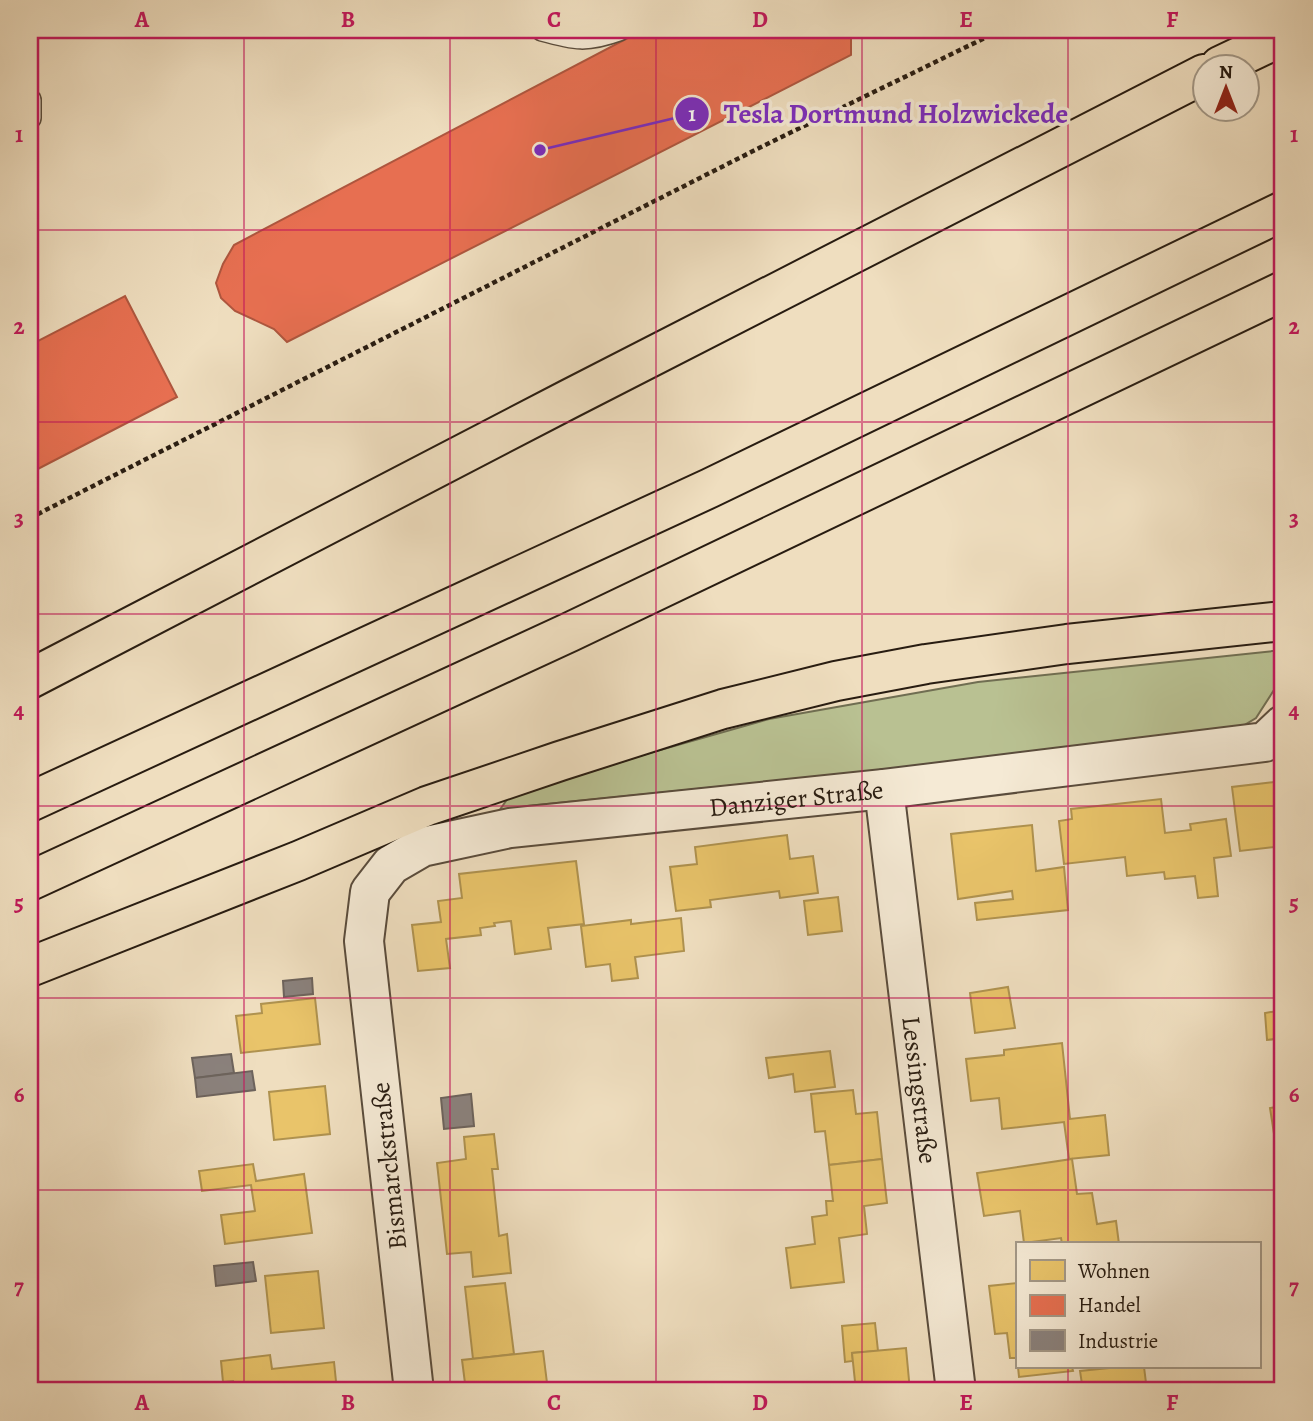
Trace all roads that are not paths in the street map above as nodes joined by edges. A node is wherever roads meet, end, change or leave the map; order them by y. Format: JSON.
{"nodes":[{"id":1,"x":542,"y":30,"type":"edge"},
{"id":2,"x":619,"y":30,"type":"edge"},
{"id":3,"x":1190,"y":82,"type":"edge"},
{"id":4,"x":30,"y":100,"type":"edge"},
{"id":5,"x":30,"y":118,"type":"edge"},
{"id":6,"x":1283,"y":211,"type":"edge"},
{"id":7,"x":1283,"y":291,"type":"edge"},
{"id":8,"x":1283,"y":621,"type":"edge"},
{"id":9,"x":30,"y":679,"type":"edge"},
{"id":10,"x":1283,"y":725,"type":"edge"},
{"id":11,"x":884,"y":789,"type":"junction"},
{"id":12,"x":30,"y":802,"type":"edge"},
{"id":13,"x":30,"y":881,"type":"edge"},
{"id":14,"x":364,"y":941,"type":"joint"},
{"id":15,"x":30,"y":967,"type":"edge"},
{"id":16,"x":414,"y":1391,"type":"edge"},
{"id":17,"x":956,"y":1391,"type":"edge"}],
"edges":[{"from":1,"to":2,"type":"lane"},
{"from":3,"to":9,"type":"highway"},
{"from":4,"to":5,"type":"lane"},
{"from":6,"to":12,"type":"highway"},
{"from":7,"to":13,"type":"highway"},
{"from":8,"to":15,"type":"highway"},
{"from":10,"to":11,"type":"street","name":"Danziger Straße"},
{"from":11,"to":14,"type":"street","name":"Danziger Straße"},
{"from":11,"to":17,"type":"street","name":"Lessingstraße"},
{"from":14,"to":16,"type":"street","name":"Bismarckstraße"}]}
